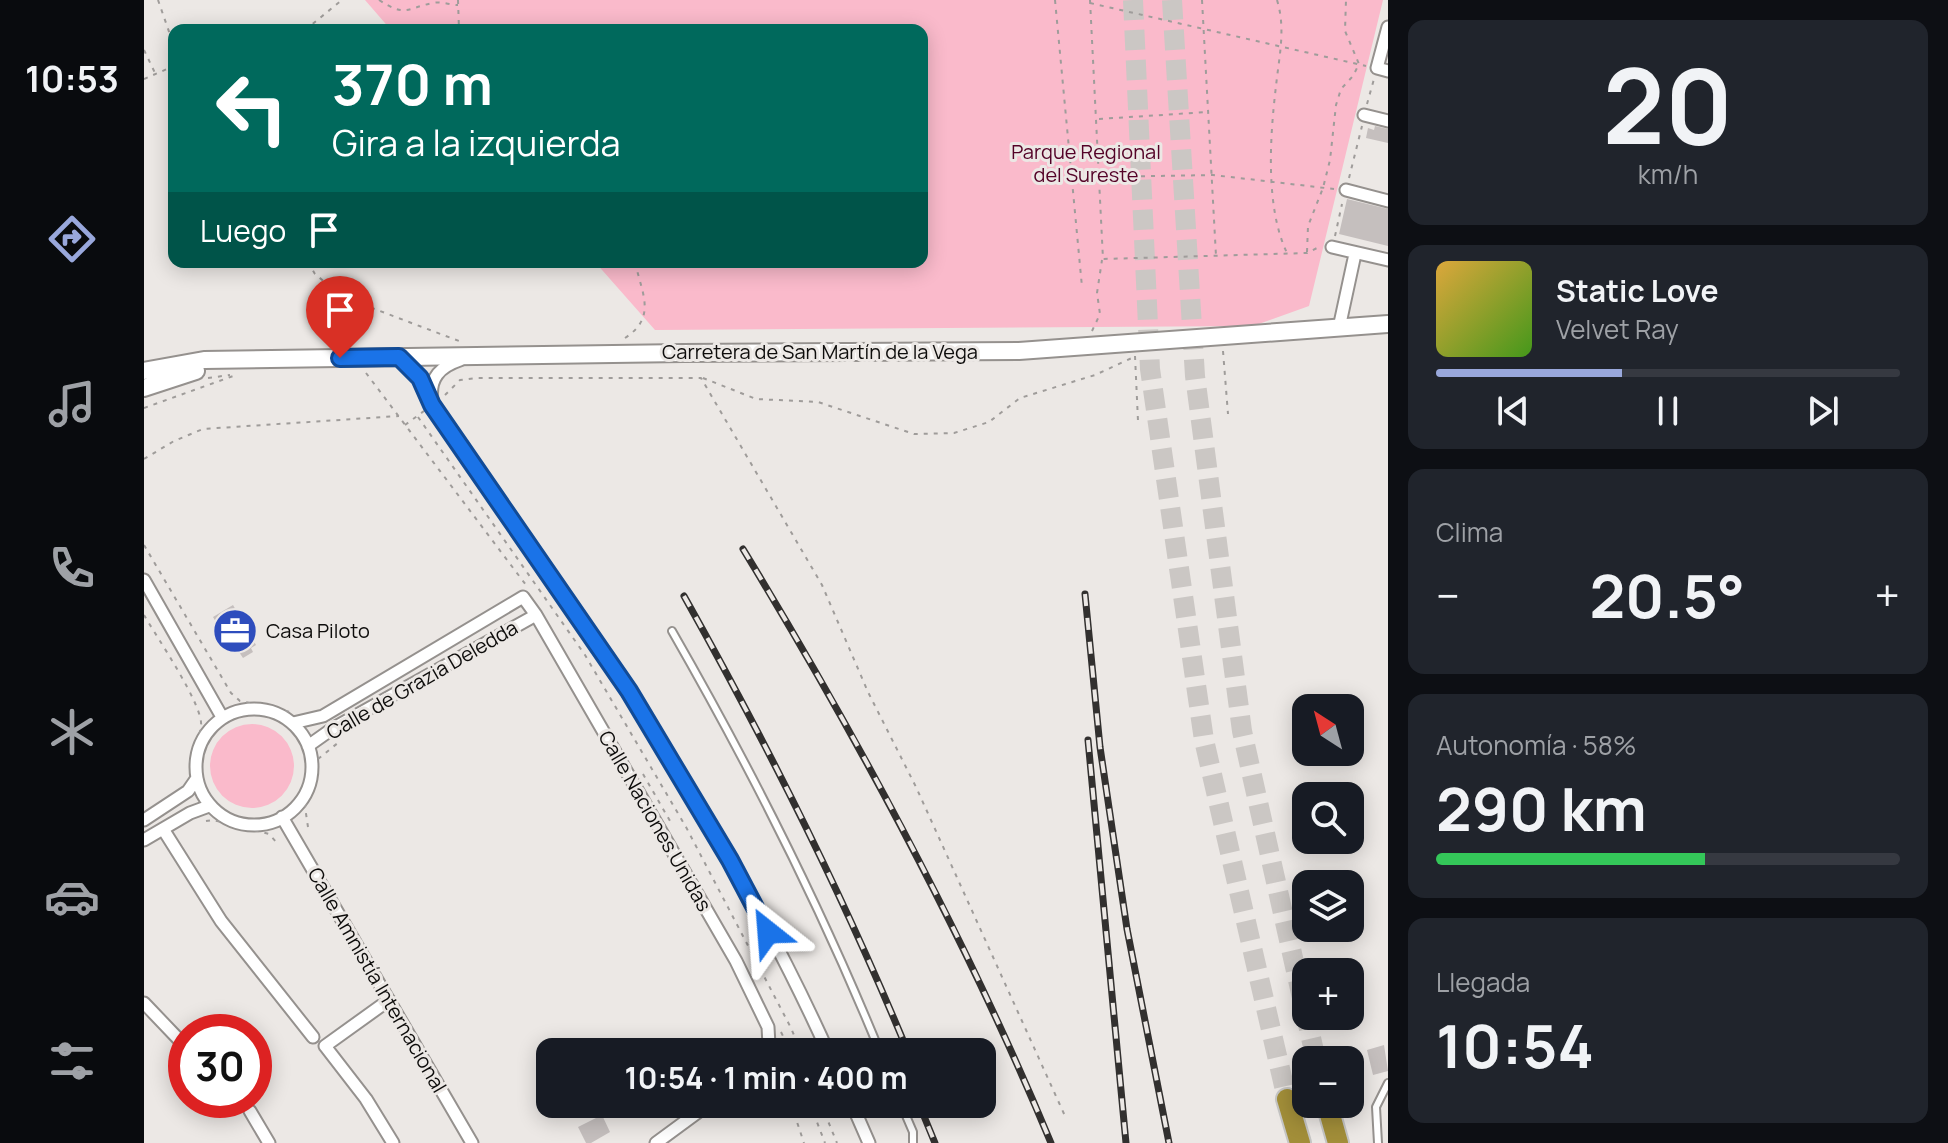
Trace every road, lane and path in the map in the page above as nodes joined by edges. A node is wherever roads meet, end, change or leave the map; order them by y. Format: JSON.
{"nodes":[{"id":1,"x":158,"y":0,"type":"edge"},
{"id":2,"x":342,"y":0,"type":"edge"},
{"id":3,"x":379,"y":0,"type":"edge"},
{"id":4,"x":458,"y":0,"type":"edge"},
{"id":5,"x":1055,"y":0,"type":"edge"},
{"id":6,"x":1202,"y":0,"type":"edge"},
{"id":7,"x":1277,"y":0,"type":"edge"},
{"id":8,"x":1346,"y":0,"type":"edge"},
{"id":9,"x":1090,"y":2,"type":"edge"},
{"id":10,"x":458,"y":5,"type":"junction"},
{"id":11,"x":312,"y":24,"type":"edge"},
{"id":12,"x":459,"y":24,"type":"edge"},
{"id":13,"x":1203,"y":27,"type":"junction"},
{"id":14,"x":1388,"y":27,"type":"edge"},
{"id":15,"x":168,"y":29,"type":"edge"},
{"id":16,"x":1281,"y":46,"type":"junction"},
{"id":17,"x":144,"y":50,"type":"edge"},
{"id":18,"x":1359,"y":64,"type":"junction"},
{"id":19,"x":168,"y":69,"type":"edge"},
{"id":20,"x":1382,"y":70,"type":"edge"},
{"id":21,"x":156,"y":74,"type":"junction"},
{"id":22,"x":144,"y":79,"type":"edge"},
{"id":23,"x":1208,"y":112,"type":"junction"},
{"id":24,"x":1364,"y":115,"type":"junction"},
{"id":25,"x":1098,"y":119,"type":"junction"},
{"id":26,"x":1388,"y":121,"type":"edge"},
{"id":27,"x":1213,"y":175,"type":"junction"},
{"id":28,"x":1100,"y":177,"type":"junction"},
{"id":29,"x":1272,"y":182,"type":"junction"},
{"id":30,"x":1323,"y":188,"type":"junction"},
{"id":31,"x":1346,"y":190,"type":"junction"},
{"id":32,"x":1388,"y":201,"type":"edge"},
{"id":33,"x":1332,"y":247,"type":"junction"},
{"id":34,"x":1307,"y":253,"type":"junction"},
{"id":35,"x":1288,"y":254,"type":"junction"},
{"id":36,"x":1355,"y":254,"type":"junction"},
{"id":37,"x":1216,"y":257,"type":"junction"},
{"id":38,"x":1103,"y":259,"type":"junction"},
{"id":39,"x":1388,"y":260,"type":"edge"},
{"id":40,"x":312,"y":268,"type":"edge"},
{"id":41,"x":636,"y":268,"type":"edge"},
{"id":42,"x":1082,"y":287,"type":"dead end"},
{"id":43,"x":1388,"y":324,"type":"edge"},
{"id":44,"x":1339,"y":328,"type":"junction"},
{"id":45,"x":1222,"y":338,"type":"junction"},
{"id":46,"x":625,"y":339,"type":"dead end"},
{"id":47,"x":462,"y":342,"type":"dead end"},
{"id":48,"x":1078,"y":348,"type":"junction"},
{"id":49,"x":473,"y":356,"type":"junction"},
{"id":50,"x":399,"y":357,"type":"junction"},
{"id":51,"x":250,"y":359,"type":"junction"},
{"id":52,"x":359,"y":370,"type":"dead end"},
{"id":53,"x":144,"y":371,"type":"edge"},
{"id":54,"x":239,"y":374,"type":"dead end"},
{"id":55,"x":701,"y":378,"type":"junction"},
{"id":56,"x":144,"y":388,"type":"edge"},
{"id":57,"x":436,"y":402,"type":"junction"},
{"id":58,"x":144,"y":408,"type":"edge"},
{"id":59,"x":1228,"y":414,"type":"dead end"},
{"id":60,"x":399,"y":416,"type":"junction"},
{"id":61,"x":417,"y":416,"type":"dead end"},
{"id":62,"x":1138,"y":421,"type":"dead end"},
{"id":63,"x":405,"y":425,"type":"dead end"},
{"id":64,"x":144,"y":459,"type":"edge"},
{"id":65,"x":144,"y":545,"type":"edge"},
{"id":66,"x":144,"y":580,"type":"edge"},
{"id":67,"x":523,"y":597,"type":"joint"},
{"id":68,"x":144,"y":615,"type":"edge"},
{"id":69,"x":536,"y":615,"type":"junction"},
{"id":70,"x":672,"y":631,"type":"dead end"},
{"id":71,"x":222,"y":717,"type":"junction"},
{"id":72,"x":294,"y":718,"type":"junction"},
{"id":73,"x":339,"y":742,"type":"dead end"},
{"id":74,"x":308,"y":746,"type":"junction"},
{"id":75,"x":193,"y":774,"type":"junction"},
{"id":76,"x":209,"y":806,"type":"junction"},
{"id":77,"x":282,"y":817,"type":"junction"},
{"id":78,"x":144,"y":820,"type":"edge"},
{"id":79,"x":201,"y":822,"type":"dead end"},
{"id":80,"x":308,"y":827,"type":"dead end"},
{"id":81,"x":163,"y":829,"type":"junction"},
{"id":82,"x":144,"y":840,"type":"edge"},
{"id":83,"x":278,"y":844,"type":"dead end"},
{"id":84,"x":389,"y":1000,"type":"junction"},
{"id":85,"x":144,"y":1003,"type":"edge"},
{"id":86,"x":168,"y":1028,"type":"edge"},
{"id":87,"x":313,"y":1037,"type":"dead end"},
{"id":88,"x":769,"y":1038,"type":"edge"},
{"id":89,"x":795,"y":1038,"type":"edge"},
{"id":90,"x":821,"y":1038,"type":"edge"},
{"id":91,"x":874,"y":1038,"type":"edge"},
{"id":92,"x":1388,"y":1083,"type":"edge"},
{"id":93,"x":1287,"y":1099,"type":"tunnel mouth"},
{"id":94,"x":1065,"y":1116,"type":"dead end"},
{"id":95,"x":254,"y":1118,"type":"edge"},
{"id":96,"x":690,"y":1118,"type":"edge"},
{"id":97,"x":796,"y":1118,"type":"edge"},
{"id":98,"x":815,"y":1118,"type":"edge"},
{"id":99,"x":827,"y":1118,"type":"edge"},
{"id":100,"x":858,"y":1118,"type":"edge"},
{"id":101,"x":907,"y":1118,"type":"edge"},
{"id":102,"x":1331,"y":1118,"type":"edge"},
{"id":103,"x":269,"y":1143,"type":"edge"},
{"id":104,"x":393,"y":1143,"type":"edge"},
{"id":105,"x":472,"y":1143,"type":"edge"},
{"id":106,"x":656,"y":1143,"type":"edge"},
{"id":107,"x":804,"y":1143,"type":"edge"},
{"id":108,"x":825,"y":1143,"type":"edge"},
{"id":109,"x":837,"y":1143,"type":"edge"},
{"id":110,"x":869,"y":1143,"type":"edge"},
{"id":111,"x":913,"y":1143,"type":"edge"},
{"id":112,"x":1300,"y":1143,"type":"edge"},
{"id":113,"x":1338,"y":1143,"type":"edge"},
{"id":114,"x":1378,"y":1143,"type":"edge"}],
"edges":[{"from":1,"to":15,"type":"path"},
{"from":2,"to":11,"type":"path"},
{"from":3,"to":10,"type":"path"},
{"from":4,"to":10,"type":"path"},
{"from":5,"to":42,"type":"path"},
{"from":6,"to":13,"type":"path"},
{"from":7,"to":16,"type":"path"},
{"from":8,"to":18,"type":"path"},
{"from":9,"to":13,"type":"path"},
{"from":9,"to":25,"type":"path"},
{"from":10,"to":12,"type":"path"},
{"from":13,"to":16,"type":"path"},
{"from":13,"to":23,"type":"path"},
{"from":14,"to":20,"type":"street"},
{"from":16,"to":18,"type":"path"},
{"from":16,"to":29,"type":"path"},
{"from":17,"to":21,"type":"path"},
{"from":18,"to":20,"type":"path"},
{"from":18,"to":30,"type":"path"},
{"from":19,"to":21,"type":"path"},
{"from":20,"to":24,"type":"path"},
{"from":21,"to":22,"type":"path"},
{"from":23,"to":25,"type":"path"},
{"from":23,"to":27,"type":"path"},
{"from":24,"to":26,"type":"street"},
{"from":24,"to":31,"type":"path"},
{"from":25,"to":28,"type":"path"},
{"from":27,"to":28,"type":"path"},
{"from":27,"to":29,"type":"path"},
{"from":27,"to":37,"type":"path"},
{"from":28,"to":38,"type":"path"},
{"from":29,"to":30,"type":"path"},
{"from":29,"to":35,"type":"path"},
{"from":30,"to":31,"type":"path"},
{"from":30,"to":34,"type":"path"},
{"from":31,"to":32,"type":"street"},
{"from":31,"to":33,"type":"path"},
{"from":33,"to":34,"type":"path"},
{"from":33,"to":36,"type":"street"},
{"from":34,"to":35,"type":"path"},
{"from":35,"to":37,"type":"path"},
{"from":36,"to":39,"type":"street"},
{"from":36,"to":44,"type":"street"},
{"from":37,"to":38,"type":"path"},
{"from":38,"to":48,"type":"path"},
{"from":40,"to":47,"type":"path"},
{"from":41,"to":46,"type":"path"},
{"from":43,"to":44,"type":"street","name":"Carretera de San Martín de la Vega"},
{"from":44,"to":45,"type":"street","name":"Carretera de San Martín de la Vega"},
{"from":45,"to":48,"type":"street","name":"Carretera de San Martín de la Vega"},
{"from":45,"to":59,"type":"path"},
{"from":48,"to":49,"type":"street","name":"Carretera de San Martín de la Vega"},
{"from":49,"to":50,"type":"street","name":"Carretera de San Martín de la Vega"},
{"from":49,"to":57,"type":"street"},
{"from":50,"to":51,"type":"street","name":"Carretera de San Martín de la Vega"},
{"from":50,"to":57,"type":"street"},
{"from":51,"to":53,"type":"street","name":"Carretera de San Martín de la Vega"},
{"from":51,"to":56,"type":"street","name":"Carretera de San Martín de la Vega"},
{"from":52,"to":60,"type":"path"},
{"from":54,"to":58,"type":"path"},
{"from":55,"to":57,"type":"path"},
{"from":55,"to":62,"type":"path"},
{"from":55,"to":94,"type":"path"},
{"from":57,"to":90,"type":"street"},
{"from":60,"to":63,"type":"path"},
{"from":60,"to":64,"type":"path"},
{"from":61,"to":89,"type":"path"},
{"from":65,"to":72,"type":"path"},
{"from":66,"to":71,"type":"street"},
{"from":67,"to":69,"type":"street","name":"Calle Naciones Unidas"},
{"from":67,"to":72,"type":"street","name":"Calle de Grazia Deledda"},
{"from":68,"to":75,"type":"path"},
{"from":69,"to":74,"type":"street","name":"Calle de Grazia Deledda"},
{"from":69,"to":88,"type":"street","name":"Calle Naciones Unidas"},
{"from":70,"to":91,"type":"lane"},
{"from":71,"to":72,"type":"street"},
{"from":71,"to":75,"type":"street"},
{"from":72,"to":74,"type":"street"},
{"from":73,"to":80,"type":"path"},
{"from":74,"to":77,"type":"street"},
{"from":75,"to":76,"type":"street"},
{"from":75,"to":78,"type":"street"},
{"from":76,"to":77,"type":"street"},
{"from":76,"to":81,"type":"street"},
{"from":77,"to":84,"type":"street","name":"Calle Amnistía Internacional"},
{"from":79,"to":83,"type":"path"},
{"from":81,"to":82,"type":"street"},
{"from":81,"to":87,"type":"street"},
{"from":84,"to":104,"type":"street"},
{"from":84,"to":105,"type":"street","name":"Calle Amnistía Internacional"},
{"from":85,"to":86,"type":"street"},
{"from":92,"to":114,"type":"lane"},
{"from":93,"to":112,"type":"highway"},
{"from":95,"to":103,"type":"street"},
{"from":96,"to":106,"type":"street"},
{"from":97,"to":107,"type":"path"},
{"from":98,"to":108,"type":"path"},
{"from":99,"to":109,"type":"path"},
{"from":100,"to":110,"type":"street"},
{"from":101,"to":111,"type":"lane"},
{"from":102,"to":113,"type":"highway"}]}
